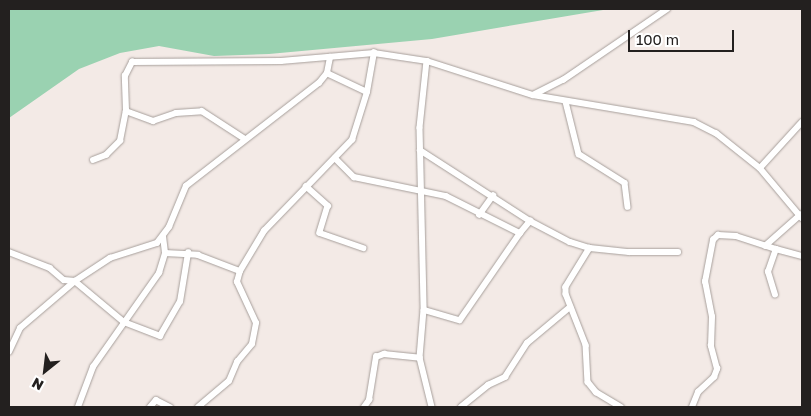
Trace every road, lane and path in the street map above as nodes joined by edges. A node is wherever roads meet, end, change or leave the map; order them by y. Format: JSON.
{"nodes":[{"id":1,"x":667,"y":9,"type":"edge"},
{"id":2,"x":374,"y":53,"type":"junction"},
{"id":3,"x":330,"y":57,"type":"junction"},
{"id":4,"x":427,"y":61,"type":"junction"},
{"id":5,"x":326,"y":73,"type":"junction"},
{"id":6,"x":367,"y":92,"type":"junction"},
{"id":7,"x":533,"y":95,"type":"junction"},
{"id":8,"x":566,"y":102,"type":"junction"},
{"id":9,"x":126,"y":111,"type":"junction"},
{"id":10,"x":802,"y":122,"type":"edge"},
{"id":11,"x":245,"y":139,"type":"junction"},
{"id":12,"x":420,"y":150,"type":"junction"},
{"id":13,"x":335,"y":158,"type":"junction"},
{"id":14,"x":93,"y":160,"type":"dead end"},
{"id":15,"x":760,"y":168,"type":"junction"},
{"id":16,"x":306,"y":186,"type":"junction"},
{"id":17,"x":421,"y":189,"type":"junction"},
{"id":18,"x":493,"y":196,"type":"junction"},
{"id":19,"x":628,"y":208,"type":"dead end"},
{"id":20,"x":479,"y":215,"type":"junction"},
{"id":21,"x":801,"y":217,"type":"edge"},
{"id":22,"x":530,"y":221,"type":"junction"},
{"id":23,"x":520,"y":233,"type":"junction"},
{"id":24,"x":163,"y":237,"type":"junction"},
{"id":25,"x":765,"y":246,"type":"junction"},
{"id":26,"x":363,"y":248,"type":"dead end"},
{"id":27,"x":590,"y":248,"type":"junction"},
{"id":28,"x":776,"y":249,"type":"junction"},
{"id":29,"x":9,"y":252,"type":"edge"},
{"id":30,"x":678,"y":252,"type":"dead end"},
{"id":31,"x":164,"y":253,"type":"junction"},
{"id":32,"x":188,"y":253,"type":"junction"},
{"id":33,"x":802,"y":256,"type":"edge"},
{"id":34,"x":240,"y":271,"type":"junction"},
{"id":35,"x":75,"y":281,"type":"junction"},
{"id":36,"x":774,"y":295,"type":"dead end"},
{"id":37,"x":570,"y":307,"type":"junction"},
{"id":38,"x":424,"y":310,"type":"junction"},
{"id":39,"x":124,"y":322,"type":"junction"},
{"id":40,"x":11,"y":338,"type":"edge"},
{"id":41,"x":9,"y":352,"type":"edge"},
{"id":42,"x":420,"y":358,"type":"junction"},
{"id":43,"x":78,"y":407,"type":"edge"},
{"id":44,"x":150,"y":407,"type":"edge"},
{"id":45,"x":170,"y":407,"type":"edge"},
{"id":46,"x":198,"y":407,"type":"edge"},
{"id":47,"x":364,"y":407,"type":"edge"},
{"id":48,"x":432,"y":407,"type":"edge"},
{"id":49,"x":461,"y":407,"type":"edge"},
{"id":50,"x":621,"y":407,"type":"edge"},
{"id":51,"x":692,"y":407,"type":"edge"}],
"edges":[{"from":1,"to":7,"type":"street"},
{"from":2,"to":3,"type":"street"},
{"from":2,"to":4,"type":"street"},
{"from":2,"to":6,"type":"street"},
{"from":3,"to":5,"type":"street"},
{"from":3,"to":9,"type":"street"},
{"from":4,"to":7,"type":"street"},
{"from":4,"to":12,"type":"street"},
{"from":5,"to":6,"type":"street"},
{"from":5,"to":11,"type":"street"},
{"from":6,"to":13,"type":"street"},
{"from":7,"to":8,"type":"street"},
{"from":8,"to":15,"type":"street"},
{"from":8,"to":19,"type":"street"},
{"from":9,"to":11,"type":"street"},
{"from":9,"to":14,"type":"street"},
{"from":10,"to":15,"type":"street"},
{"from":11,"to":24,"type":"street"},
{"from":12,"to":17,"type":"street"},
{"from":12,"to":18,"type":"street"},
{"from":13,"to":16,"type":"street"},
{"from":13,"to":17,"type":"street"},
{"from":15,"to":21,"type":"street"},
{"from":16,"to":26,"type":"street"},
{"from":16,"to":34,"type":"street"},
{"from":17,"to":20,"type":"street"},
{"from":17,"to":38,"type":"street"},
{"from":18,"to":20,"type":"street"},
{"from":18,"to":22,"type":"street"},
{"from":20,"to":23,"type":"street"},
{"from":21,"to":25,"type":"street"},
{"from":22,"to":23,"type":"street"},
{"from":22,"to":27,"type":"street"},
{"from":23,"to":38,"type":"street"},
{"from":24,"to":31,"type":"street"},
{"from":24,"to":35,"type":"street"},
{"from":25,"to":28,"type":"street"},
{"from":25,"to":51,"type":"street"},
{"from":27,"to":30,"type":"street"},
{"from":27,"to":37,"type":"street"},
{"from":28,"to":33,"type":"street"},
{"from":28,"to":36,"type":"street"},
{"from":29,"to":35,"type":"street"},
{"from":31,"to":32,"type":"street"},
{"from":31,"to":39,"type":"street"},
{"from":32,"to":34,"type":"street"},
{"from":32,"to":39,"type":"street"},
{"from":34,"to":46,"type":"street"},
{"from":35,"to":39,"type":"street"},
{"from":35,"to":40,"type":"street"},
{"from":37,"to":49,"type":"street"},
{"from":37,"to":50,"type":"street"},
{"from":38,"to":42,"type":"street"},
{"from":39,"to":43,"type":"street"},
{"from":40,"to":41,"type":"street"},
{"from":42,"to":47,"type":"street"},
{"from":42,"to":48,"type":"street"},
{"from":44,"to":45,"type":"street"}]}
